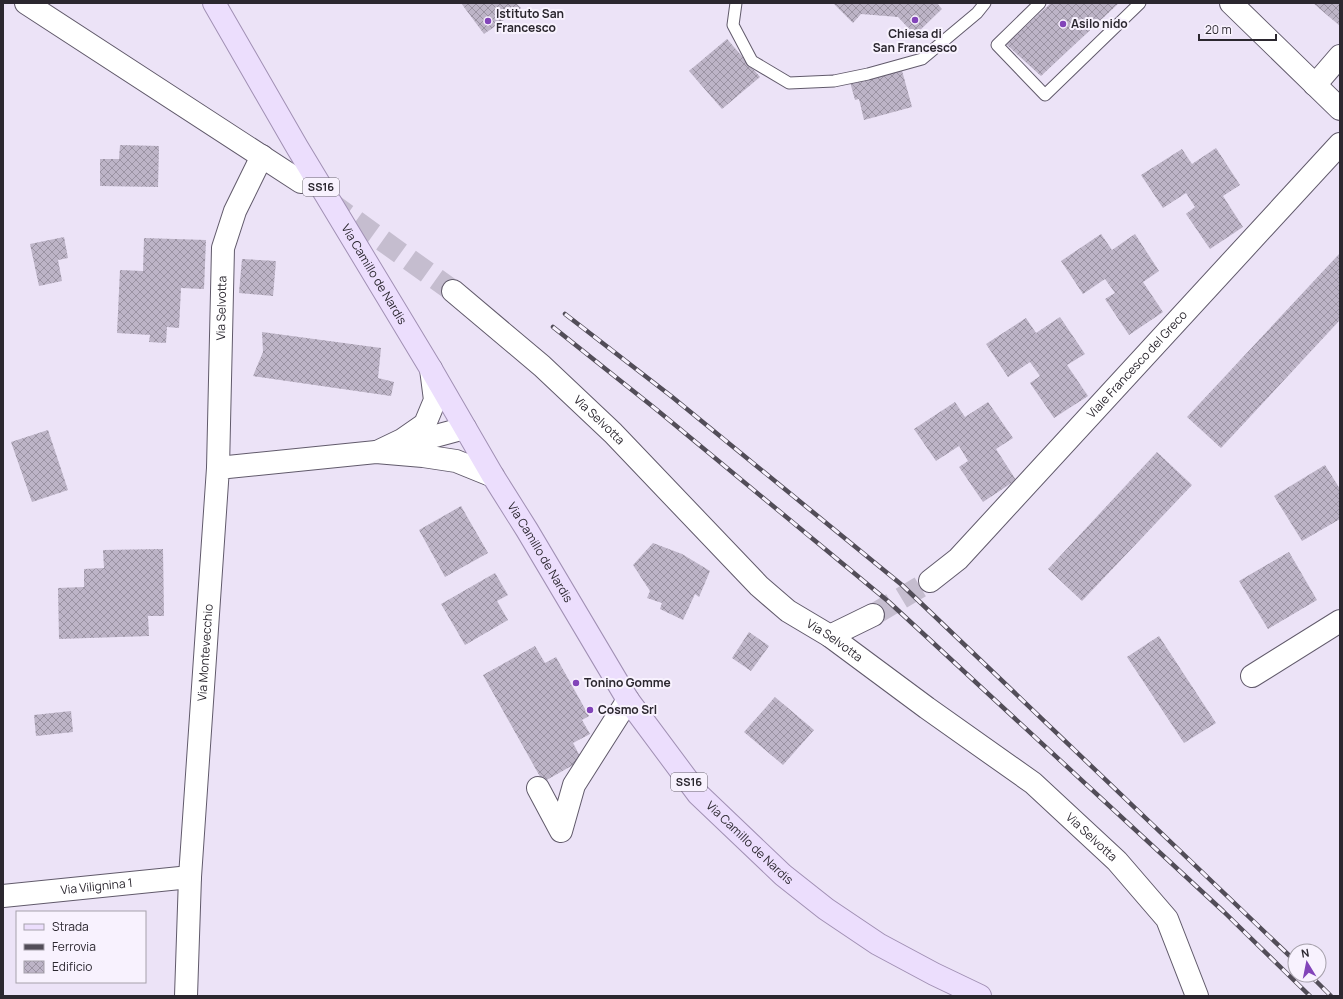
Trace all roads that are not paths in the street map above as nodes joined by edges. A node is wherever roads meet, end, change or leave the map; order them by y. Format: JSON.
{"nodes":[{"id":1,"x":26,"y":3,"type":"edge"},
{"id":2,"x":214,"y":3,"type":"edge"},
{"id":3,"x":736,"y":3,"type":"edge"},
{"id":4,"x":985,"y":3,"type":"edge"},
{"id":5,"x":1040,"y":3,"type":"edge"},
{"id":6,"x":1140,"y":3,"type":"edge"},
{"id":7,"x":1231,"y":3,"type":"edge"},
{"id":8,"x":1340,"y":56,"type":"edge"},
{"id":9,"x":1315,"y":85,"type":"junction"},
{"id":10,"x":1340,"y":109,"type":"edge"},
{"id":11,"x":1340,"y":144,"type":"edge"},
{"id":12,"x":262,"y":156,"type":"junction"},
{"id":13,"x":301,"y":182,"type":"dead end"},
{"id":14,"x":453,"y":291,"type":"tunnel mouth"},
{"id":15,"x":431,"y":369,"type":"junction"},
{"id":16,"x":465,"y":428,"type":"junction"},
{"id":17,"x":376,"y":452,"type":"junction"},
{"id":18,"x":218,"y":468,"type":"junction"},
{"id":19,"x":493,"y":476,"type":"junction"},
{"id":20,"x":930,"y":581,"type":"tunnel mouth"},
{"id":21,"x":873,"y":615,"type":"tunnel mouth"},
{"id":22,"x":1340,"y":621,"type":"edge"},
{"id":23,"x":830,"y":636,"type":"junction"},
{"id":24,"x":1252,"y":676,"type":"dead end"},
{"id":25,"x":628,"y":700,"type":"junction"},
{"id":26,"x":538,"y":788,"type":"dead end"},
{"id":27,"x":190,"y":877,"type":"junction"},
{"id":28,"x":3,"y":896,"type":"edge"},
{"id":29,"x":186,"y":996,"type":"edge"},
{"id":30,"x":980,"y":996,"type":"edge"},
{"id":31,"x":1197,"y":996,"type":"edge"}],
"edges":[{"from":1,"to":12,"type":"street"},
{"from":2,"to":15,"type":"main road","name":"Via Camillo de Nardis","number":"SS16"},
{"from":3,"to":4,"type":"lane"},
{"from":5,"to":6,"type":"lane"},
{"from":7,"to":9,"type":"street"},
{"from":8,"to":9,"type":"street"},
{"from":9,"to":10,"type":"street"},
{"from":11,"to":20,"type":"street","name":"Viale Francesco del Greco"},
{"from":12,"to":13,"type":"street"},
{"from":12,"to":18,"type":"street","name":"Via Selvotta"},
{"from":14,"to":23,"type":"street","name":"Via Selvotta"},
{"from":15,"to":16,"type":"main road","name":"Via Camillo de Nardis","number":"SS16"},
{"from":15,"to":17,"type":"street"},
{"from":16,"to":17,"type":"street"},
{"from":16,"to":19,"type":"main road","name":"Via Camillo de Nardis","number":"SS16"},
{"from":17,"to":18,"type":"street"},
{"from":17,"to":19,"type":"street"},
{"from":18,"to":27,"type":"street","name":"Via Montevecchio"},
{"from":19,"to":25,"type":"main road","name":"Via Camillo de Nardis","number":"SS16"},
{"from":21,"to":23,"type":"street"},
{"from":22,"to":24,"type":"street"},
{"from":23,"to":31,"type":"street","name":"Via Selvotta"},
{"from":25,"to":26,"type":"street"},
{"from":25,"to":30,"type":"main road","name":"Via Camillo de Nardis","number":"SS16"},
{"from":27,"to":28,"type":"street","name":"Via Vilignina 1"},
{"from":27,"to":29,"type":"street","name":"Via Montevecchio"}]}
